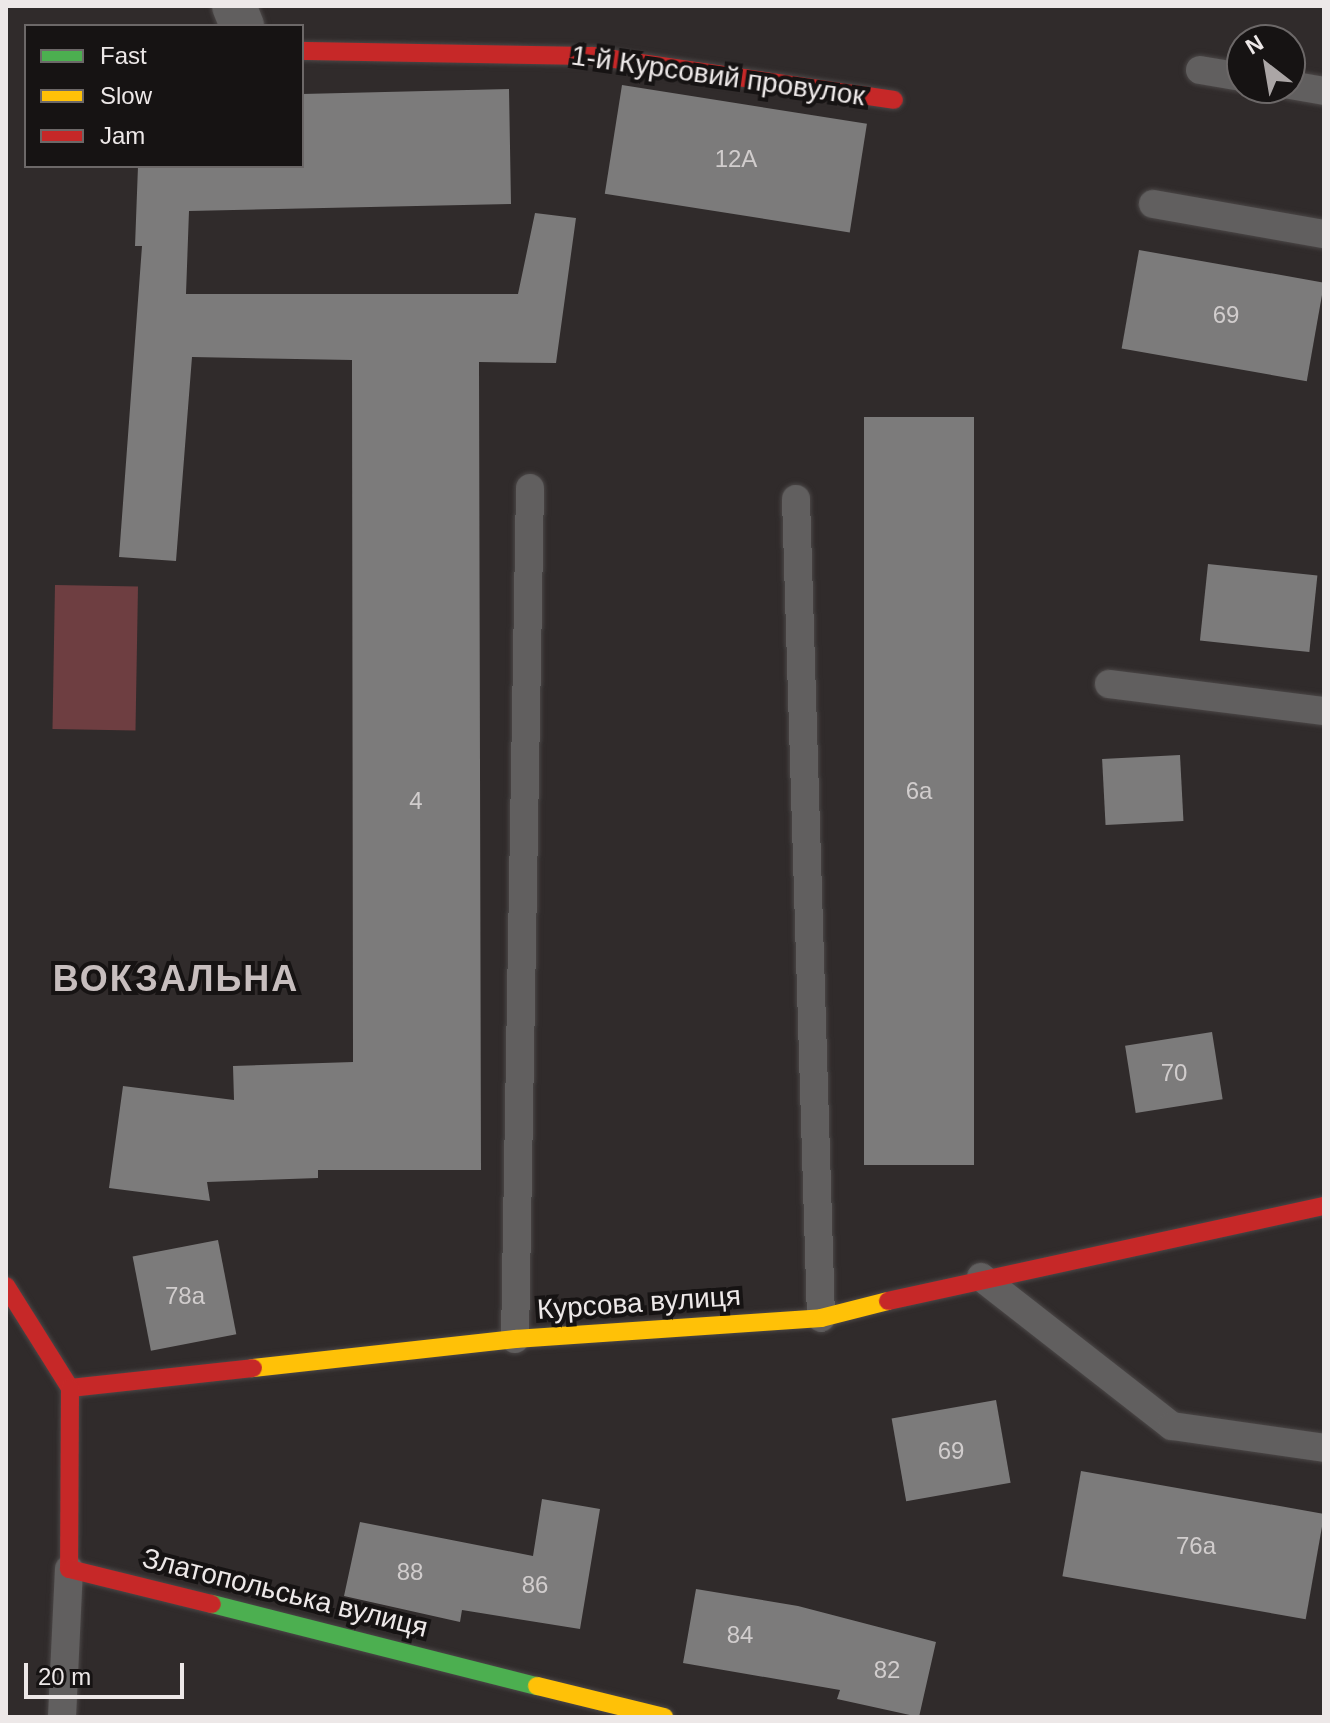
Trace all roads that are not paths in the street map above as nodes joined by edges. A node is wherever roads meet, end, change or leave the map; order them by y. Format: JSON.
{"nodes":[{"id":1,"x":304,"y":51,"type":"edge"},
{"id":2,"x":1200,"y":70,"type":"dead end"},
{"id":3,"x":1226,"y":74,"type":"edge"},
{"id":4,"x":894,"y":100,"type":"dead end"},
{"id":5,"x":1153,"y":204,"type":"dead end"},
{"id":6,"x":1324,"y":234,"type":"edge"},
{"id":7,"x":530,"y":488,"type":"dead end"},
{"id":8,"x":796,"y":499,"type":"dead end"},
{"id":9,"x":1109,"y":684,"type":"dead end"},
{"id":10,"x":1324,"y":711,"type":"edge"},
{"id":11,"x":1324,"y":1206,"type":"edge"},
{"id":12,"x":981,"y":1277,"type":"junction"},
{"id":13,"x":6,"y":1286,"type":"edge"},
{"id":14,"x":821,"y":1318,"type":"junction"},
{"id":15,"x":515,"y":1339,"type":"junction"},
{"id":16,"x":70,"y":1388,"type":"junction"},
{"id":17,"x":1324,"y":1448,"type":"edge"},
{"id":18,"x":69,"y":1569,"type":"junction"},
{"id":19,"x":62,"y":1717,"type":"edge"},
{"id":20,"x":664,"y":1717,"type":"edge"}],
"edges":[{"from":1,"to":4,"type":"street","name":"1-й Курсовий провулок"},
{"from":2,"to":3,"type":"lane"},
{"from":5,"to":6,"type":"lane"},
{"from":7,"to":15,"type":"lane"},
{"from":8,"to":14,"type":"lane"},
{"from":9,"to":10,"type":"lane"},
{"from":11,"to":12,"type":"street","name":"Курсова вулиця"},
{"from":12,"to":14,"type":"street","name":"Курсова вулиця"},
{"from":12,"to":17,"type":"lane"},
{"from":13,"to":16,"type":"street"},
{"from":14,"to":15,"type":"street","name":"Курсова вулиця"},
{"from":15,"to":16,"type":"street","name":"Курсова вулиця"},
{"from":16,"to":18,"type":"street"},
{"from":18,"to":19,"type":"lane"},
{"from":18,"to":20,"type":"street","name":"Златопольська вулиця"}]}
